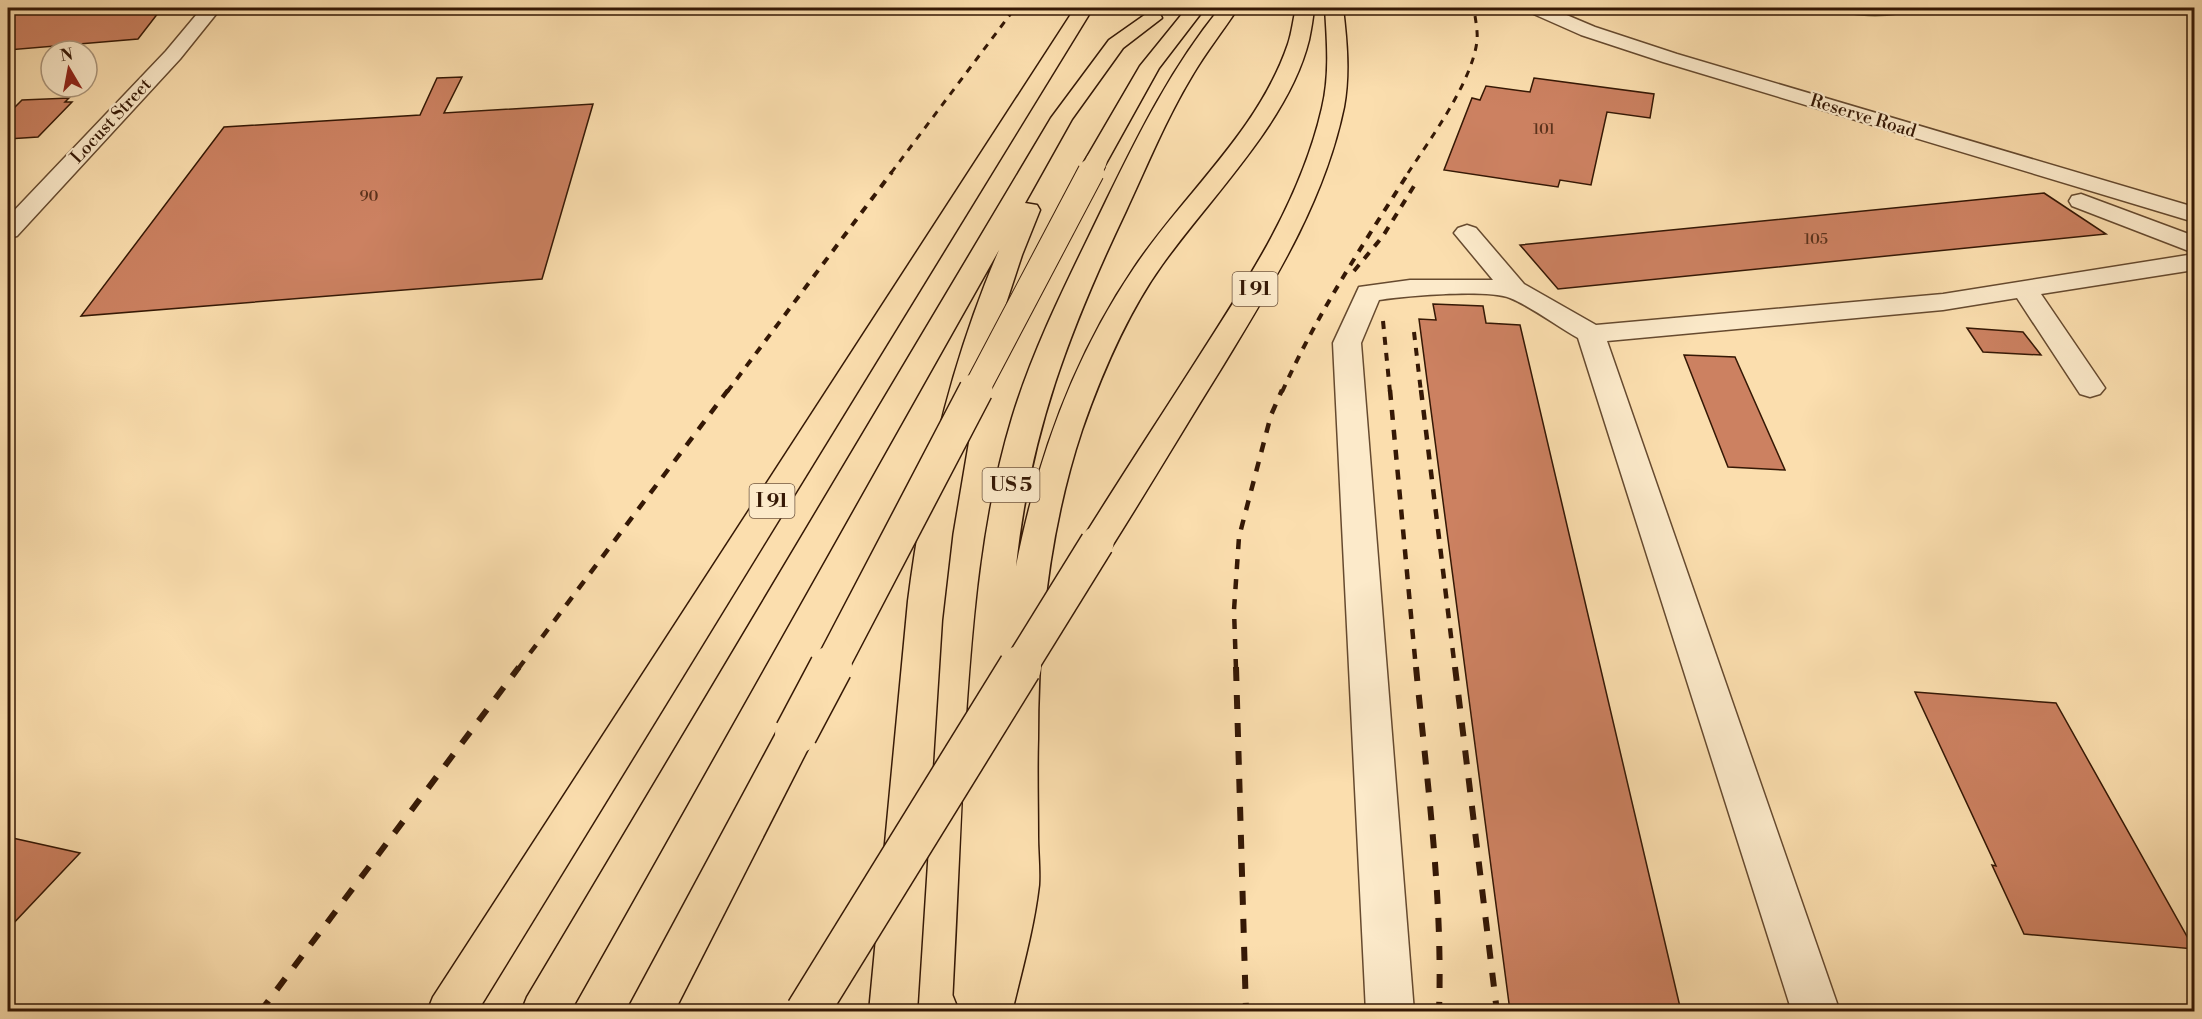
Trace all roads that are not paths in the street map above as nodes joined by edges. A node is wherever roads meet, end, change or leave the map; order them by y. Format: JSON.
{"nodes":[{"id":1,"x":212,"y":8,"type":"edge"},
{"id":2,"x":1084,"y":8,"type":"edge"},
{"id":3,"x":1196,"y":8,"type":"edge"},
{"id":4,"x":1229,"y":8,"type":"edge"},
{"id":5,"x":1305,"y":8,"type":"edge"},
{"id":6,"x":1334,"y":8,"type":"edge"},
{"id":7,"x":1536,"y":8,"type":"edge"},
{"id":8,"x":1158,"y":13,"type":"edge"},
{"id":9,"x":2071,"y":197,"type":"dead end"},
{"id":10,"x":2194,"y":215,"type":"edge"},
{"id":11,"x":8,"y":231,"type":"edge"},
{"id":12,"x":1467,"y":233,"type":"dead end"},
{"id":13,"x":2194,"y":246,"type":"edge"},
{"id":14,"x":2194,"y":262,"type":"edge"},
{"id":15,"x":2024,"y":289,"type":"junction"},
{"id":16,"x":1515,"y":290,"type":"junction"},
{"id":17,"x":1591,"y":334,"type":"junction"},
{"id":18,"x":2090,"y":388,"type":"dead end"},
{"id":19,"x":452,"y":1006,"type":"edge"},
{"id":20,"x":544,"y":1011,"type":"edge"},
{"id":21,"x":650,"y":1011,"type":"edge"},
{"id":22,"x":807,"y":1011,"type":"edge"},
{"id":23,"x":893,"y":1011,"type":"edge"},
{"id":24,"x":977,"y":1011,"type":"edge"},
{"id":25,"x":988,"y":1011,"type":"edge"},
{"id":26,"x":1390,"y":1011,"type":"edge"},
{"id":27,"x":1816,"y":1011,"type":"edge"}],
"edges":[{"from":1,"to":11,"type":"street","name":"Locust Street"},
{"from":2,"to":19,"type":"highway","number":"I 91"},
{"from":3,"to":21,"type":"highway","bridge":true},
{"from":4,"to":24,"type":"highway","number":"US 5"},
{"from":5,"to":25,"type":"highway"},
{"from":6,"to":22,"type":"highway","number":"I 91","bridge":true},
{"from":7,"to":10,"type":"street","name":"Reserve Road"},
{"from":8,"to":20,"type":"highway"},
{"from":8,"to":23,"type":"highway"},
{"from":9,"to":13,"type":"street"},
{"from":12,"to":16,"type":"street"},
{"from":14,"to":15,"type":"street"},
{"from":15,"to":17,"type":"street"},
{"from":15,"to":18,"type":"street"},
{"from":16,"to":17,"type":"street"},
{"from":16,"to":26,"type":"street"},
{"from":17,"to":27,"type":"street"}]}
